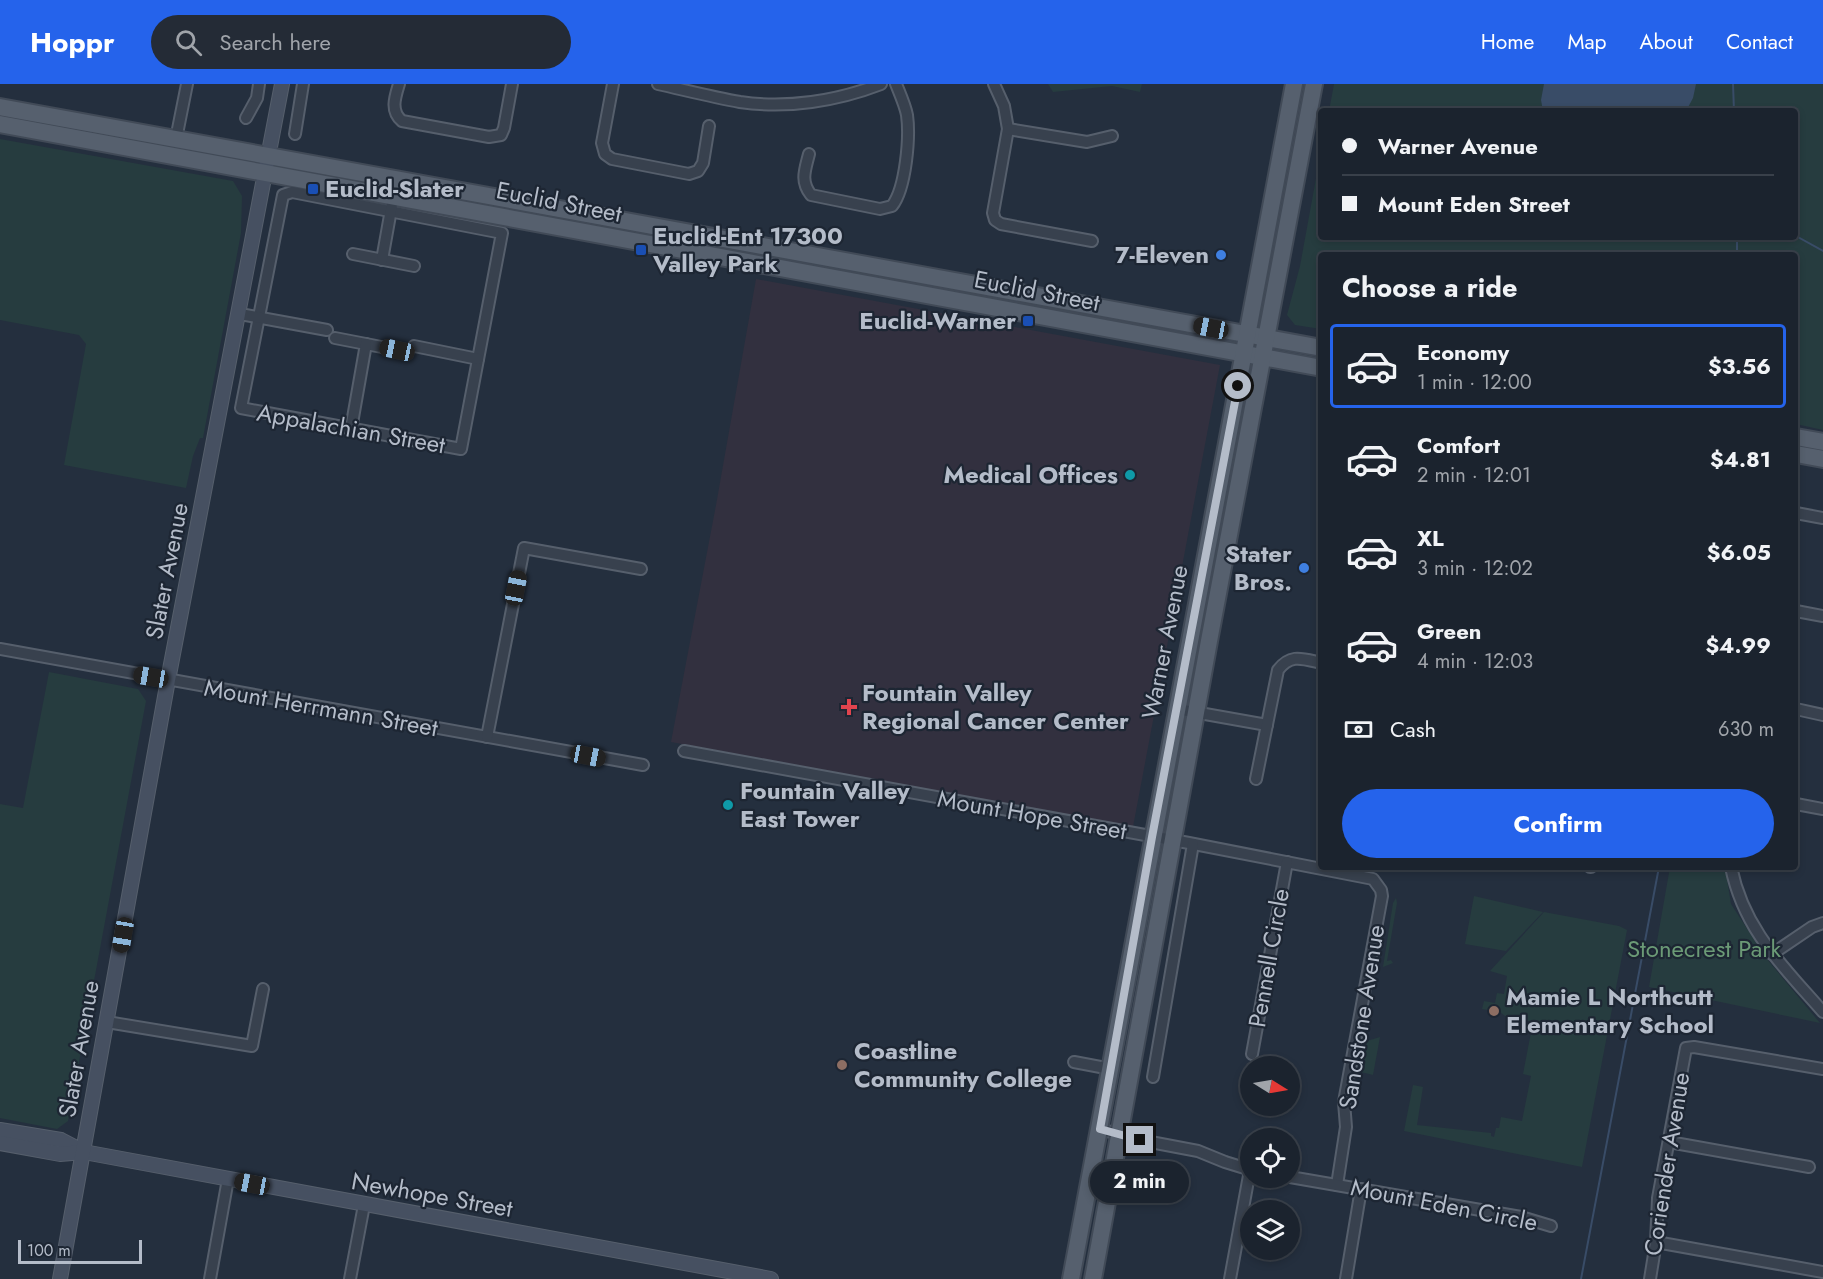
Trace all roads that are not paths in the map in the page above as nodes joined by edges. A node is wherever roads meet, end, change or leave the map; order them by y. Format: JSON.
{"nodes":[{"id":1,"x":187,"y":84,"type":"edge"},
{"id":2,"x":260,"y":84,"type":"edge"},
{"id":3,"x":282,"y":84,"type":"edge"},
{"id":4,"x":303,"y":84,"type":"edge"},
{"id":5,"x":399,"y":84,"type":"edge"},
{"id":6,"x":512,"y":84,"type":"edge"},
{"id":7,"x":613,"y":84,"type":"edge"},
{"id":8,"x":658,"y":84,"type":"edge"},
{"id":9,"x":714,"y":84,"type":"edge"},
{"id":10,"x":841,"y":84,"type":"edge"},
{"id":11,"x":881,"y":84,"type":"edge"},
{"id":12,"x":896,"y":84,"type":"edge"},
{"id":13,"x":994,"y":84,"type":"edge"},
{"id":14,"x":1294,"y":84,"type":"edge"},
{"id":15,"x":1314,"y":84,"type":"edge"},
{"id":16,"x":710,"y":95,"type":"junction"},
{"id":17,"x":844,"y":96,"type":"junction"},
{"id":18,"x":0,"y":107,"type":"edge"},
{"id":19,"x":246,"y":118,"type":"dead end"},
{"id":20,"x":0,"y":124,"type":"edge"},
{"id":21,"x":709,"y":126,"type":"dead end"},
{"id":22,"x":1008,"y":129,"type":"junction"},
{"id":23,"x":79,"y":130,"type":"junction"},
{"id":24,"x":295,"y":134,"type":"dead end"},
{"id":25,"x":1112,"y":136,"type":"dead end"},
{"id":26,"x":176,"y":139,"type":"junction"},
{"id":27,"x":809,"y":154,"type":"dead end"},
{"id":28,"x":266,"y":164,"type":"junction"},
{"id":29,"x":394,"y":196,"type":"junction"},
{"id":30,"x":528,"y":203,"type":"junction"},
{"id":31,"x":524,"y":220,"type":"junction"},
{"id":32,"x":1092,"y":241,"type":"dead end"},
{"id":33,"x":353,"y":255,"type":"dead end"},
{"id":34,"x":382,"y":260,"type":"junction"},
{"id":35,"x":414,"y":266,"type":"dead end"},
{"id":36,"x":240,"y":314,"type":"junction"},
{"id":37,"x":258,"y":317,"type":"junction"},
{"id":38,"x":327,"y":330,"type":"dead end"},
{"id":39,"x":1247,"y":335,"type":"junction"},
{"id":40,"x":335,"y":338,"type":"dead end"},
{"id":41,"x":1267,"y":338,"type":"junction"},
{"id":42,"x":366,"y":344,"type":"junction"},
{"id":43,"x":414,"y":346,"type":"dead end"},
{"id":44,"x":1318,"y":347,"type":"edge"},
{"id":45,"x":397,"y":350,"type":"dead end"},
{"id":46,"x":1244,"y":354,"type":"junction"},
{"id":47,"x":1263,"y":358,"type":"junction"},
{"id":48,"x":478,"y":359,"type":"junction"},
{"id":49,"x":1318,"y":367,"type":"edge"},
{"id":50,"x":351,"y":429,"type":"junction"},
{"id":51,"x":1823,"y":442,"type":"edge"},
{"id":52,"x":1798,"y":448,"type":"edge"},
{"id":53,"x":1798,"y":448,"type":"edge"},
{"id":54,"x":1823,"y":459,"type":"edge"},
{"id":55,"x":1798,"y":513,"type":"edge"},
{"id":56,"x":1823,"y":518,"type":"edge"},
{"id":57,"x":642,"y":569,"type":"dead end"},
{"id":58,"x":1200,"y":585,"type":"junction"},
{"id":59,"x":1798,"y":611,"type":"edge"},
{"id":60,"x":1823,"y":616,"type":"edge"},
{"id":61,"x":1209,"y":641,"type":"junction"},
{"id":62,"x":0,"y":650,"type":"edge"},
{"id":63,"x":1318,"y":662,"type":"edge"},
{"id":64,"x":168,"y":680,"type":"junction"},
{"id":65,"x":1177,"y":709,"type":"junction"},
{"id":66,"x":1798,"y":709,"type":"edge"},
{"id":67,"x":1197,"y":713,"type":"junction"},
{"id":68,"x":1823,"y":715,"type":"edge"},
{"id":69,"x":1267,"y":725,"type":"junction"},
{"id":70,"x":487,"y":737,"type":"junction"},
{"id":71,"x":684,"y":751,"type":"dead end"},
{"id":72,"x":643,"y":765,"type":"dead end"},
{"id":73,"x":1256,"y":779,"type":"dead end"},
{"id":74,"x":1798,"y":804,"type":"edge"},
{"id":75,"x":1823,"y":809,"type":"edge"},
{"id":76,"x":1152,"y":837,"type":"junction"},
{"id":77,"x":1172,"y":840,"type":"junction"},
{"id":78,"x":1193,"y":844,"type":"junction"},
{"id":79,"x":1287,"y":862,"type":"junction"},
{"id":80,"x":1318,"y":868,"type":"edge"},
{"id":81,"x":1330,"y":870,"type":"edge"},
{"id":82,"x":1732,"y":870,"type":"edge"},
{"id":83,"x":1378,"y":885,"type":"joint"},
{"id":84,"x":1823,"y":923,"type":"edge"},
{"id":85,"x":1772,"y":954,"type":"junction"},
{"id":86,"x":263,"y":990,"type":"dead end"},
{"id":87,"x":1823,"y":1012,"type":"edge"},
{"id":88,"x":107,"y":1022,"type":"junction"},
{"id":89,"x":1252,"y":1054,"type":"dead end"},
{"id":90,"x":1074,"y":1062,"type":"dead end"},
{"id":91,"x":1111,"y":1069,"type":"junction"},
{"id":92,"x":1823,"y":1069,"type":"edge"},
{"id":93,"x":1153,"y":1077,"type":"dead end"},
{"id":94,"x":1100,"y":1129,"type":"junction"},
{"id":95,"x":0,"y":1130,"type":"edge"},
{"id":96,"x":1120,"y":1134,"type":"junction"},
{"id":97,"x":1669,"y":1142,"type":"junction"},
{"id":98,"x":0,"y":1143,"type":"edge"},
{"id":99,"x":84,"y":1152,"type":"junction"},
{"id":100,"x":1240,"y":1167,"type":"edge"},
{"id":101,"x":1809,"y":1167,"type":"dead end"},
{"id":102,"x":228,"y":1179,"type":"junction"},
{"id":103,"x":1300,"y":1179,"type":"edge"},
{"id":104,"x":1337,"y":1185,"type":"junction"},
{"id":105,"x":1247,"y":1188,"type":"edge"},
{"id":106,"x":1361,"y":1189,"type":"junction"},
{"id":107,"x":364,"y":1205,"type":"junction"},
{"id":108,"x":1551,"y":1226,"type":"dead end"},
{"id":109,"x":1656,"y":1242,"type":"junction"},
{"id":110,"x":1823,"y":1272,"type":"edge"},
{"id":111,"x":60,"y":1279,"type":"edge"},
{"id":112,"x":210,"y":1279,"type":"edge"},
{"id":113,"x":350,"y":1279,"type":"edge"},
{"id":114,"x":771,"y":1279,"type":"edge"},
{"id":115,"x":1071,"y":1279,"type":"edge"},
{"id":116,"x":1093,"y":1279,"type":"edge"},
{"id":117,"x":1230,"y":1279,"type":"edge"},
{"id":118,"x":1346,"y":1279,"type":"edge"},
{"id":119,"x":1650,"y":1279,"type":"edge"}],
"edges":[{"from":1,"to":26,"type":"street"},
{"from":2,"to":19,"type":"street"},
{"from":3,"to":28,"type":"main road","name":"Slater Avenue"},
{"from":4,"to":24,"type":"street"},
{"from":5,"to":6,"type":"street"},
{"from":7,"to":21,"type":"street"},
{"from":8,"to":16,"type":"street"},
{"from":9,"to":16,"type":"street"},
{"from":10,"to":17,"type":"street"},
{"from":11,"to":17,"type":"street"},
{"from":12,"to":27,"type":"street"},
{"from":13,"to":22,"type":"street"},
{"from":14,"to":39,"type":"main road","name":"Warner Avenue"},
{"from":15,"to":41,"type":"main road","name":"Warner Avenue"},
{"from":16,"to":17,"type":"street"},
{"from":18,"to":23,"type":"main road","name":"Euclid Street"},
{"from":20,"to":23,"type":"main road","name":"Euclid Street"},
{"from":22,"to":25,"type":"street"},
{"from":22,"to":32,"type":"street"},
{"from":23,"to":26,"type":"main road","name":"Euclid Street"},
{"from":23,"to":28,"type":"main road","name":"Euclid Street"},
{"from":26,"to":28,"type":"main road","name":"Euclid Street"},
{"from":28,"to":29,"type":"main road","name":"Euclid Street"},
{"from":28,"to":36,"type":"main road","name":"Slater Avenue"},
{"from":29,"to":30,"type":"main road","name":"Euclid Street"},
{"from":29,"to":31,"type":"main road","name":"Euclid Street"},
{"from":29,"to":34,"type":"street"},
{"from":29,"to":37,"type":"street"},
{"from":29,"to":48,"type":"street"},
{"from":30,"to":31,"type":"street"},
{"from":30,"to":39,"type":"main road","name":"Euclid Street"},
{"from":31,"to":46,"type":"main road","name":"Euclid Street"},
{"from":33,"to":34,"type":"street"},
{"from":34,"to":35,"type":"street"},
{"from":36,"to":37,"type":"street"},
{"from":36,"to":64,"type":"main road","name":"Slater Avenue"},
{"from":37,"to":38,"type":"street"},
{"from":37,"to":50,"type":"street","name":"Appalachian Street"},
{"from":39,"to":41,"type":"main road","name":"Euclid Street"},
{"from":39,"to":46,"type":"main road","name":"Warner Avenue"},
{"from":40,"to":42,"type":"street"},
{"from":41,"to":44,"type":"main road","name":"Euclid Street"},
{"from":41,"to":47,"type":"main road","name":"Warner Avenue"},
{"from":42,"to":45,"type":"street"},
{"from":42,"to":50,"type":"street"},
{"from":43,"to":48,"type":"street"},
{"from":46,"to":47,"type":"main road","name":"Euclid Street"},
{"from":46,"to":58,"type":"main road","name":"Warner Avenue"},
{"from":47,"to":49,"type":"main road","name":"Euclid Street"},
{"from":47,"to":61,"type":"main road","name":"Warner Avenue"},
{"from":48,"to":50,"type":"street","name":"Appalachian Street"},
{"from":51,"to":52,"type":"main road"},
{"from":53,"to":54,"type":"main road"},
{"from":55,"to":56,"type":"street"},
{"from":57,"to":70,"type":"street"},
{"from":58,"to":61,"type":"main road"},
{"from":58,"to":65,"type":"main road","name":"Warner Avenue"},
{"from":59,"to":60,"type":"street"},
{"from":61,"to":67,"type":"main road","name":"Warner Avenue"},
{"from":62,"to":64,"type":"street","name":"Mount Herrmann Street"},
{"from":63,"to":69,"type":"street"},
{"from":64,"to":70,"type":"street","name":"Mount Herrmann Street"},
{"from":64,"to":88,"type":"main road","name":"Slater Avenue"},
{"from":65,"to":67,"type":"street"},
{"from":65,"to":76,"type":"main road","name":"Warner Avenue"},
{"from":66,"to":68,"type":"street"},
{"from":67,"to":69,"type":"street"},
{"from":67,"to":77,"type":"main road","name":"Warner Avenue"},
{"from":69,"to":73,"type":"street"},
{"from":70,"to":72,"type":"street","name":"Mount Herrmann Street"},
{"from":71,"to":76,"type":"street","name":"Mount Hope Street"},
{"from":74,"to":75,"type":"street"},
{"from":76,"to":77,"type":"street","name":"Mount Hope Street"},
{"from":76,"to":91,"type":"main road","name":"Warner Avenue"},
{"from":77,"to":78,"type":"street","name":"Mount Hope Street"},
{"from":77,"to":96,"type":"main road","name":"Warner Avenue"},
{"from":78,"to":79,"type":"street","name":"Mount Hope Street"},
{"from":78,"to":93,"type":"street"},
{"from":79,"to":80,"type":"street","name":"Mount Hope Street"},
{"from":79,"to":89,"type":"street","name":"Pennell Circle"},
{"from":81,"to":83,"type":"street","name":"Mount Hope Street"},
{"from":82,"to":85,"type":"street"},
{"from":83,"to":104,"type":"street","name":"Sandstone Avenue"},
{"from":84,"to":85,"type":"street"},
{"from":85,"to":87,"type":"street"},
{"from":86,"to":88,"type":"street"},
{"from":88,"to":99,"type":"main road","name":"Slater Avenue"},
{"from":90,"to":91,"type":"street"},
{"from":91,"to":94,"type":"main road","name":"Warner Avenue"},
{"from":92,"to":97,"type":"street","name":"Coriender Avenue"},
{"from":94,"to":96,"type":"street"},
{"from":94,"to":115,"type":"main road","name":"Warner Avenue"},
{"from":95,"to":99,"type":"main road","name":"Newhope Street"},
{"from":96,"to":100,"type":"street"},
{"from":96,"to":116,"type":"main road","name":"Warner Avenue"},
{"from":97,"to":101,"type":"street"},
{"from":97,"to":109,"type":"street","name":"Coriender Avenue"},
{"from":98,"to":99,"type":"main road","name":"Newhope Street"},
{"from":99,"to":102,"type":"main road","name":"Newhope Street"},
{"from":99,"to":111,"type":"main road","name":"Slater Avenue"},
{"from":102,"to":107,"type":"main road","name":"Newhope Street"},
{"from":102,"to":112,"type":"street"},
{"from":103,"to":104,"type":"street","name":"Mount Eden Circle"},
{"from":104,"to":106,"type":"street","name":"Mount Eden Circle"},
{"from":105,"to":117,"type":"street"},
{"from":106,"to":108,"type":"street","name":"Mount Eden Circle"},
{"from":106,"to":118,"type":"street"},
{"from":107,"to":113,"type":"street"},
{"from":107,"to":114,"type":"main road","name":"Newhope Street"},
{"from":109,"to":110,"type":"street"},
{"from":109,"to":119,"type":"street","name":"Coriender Avenue"}]}
